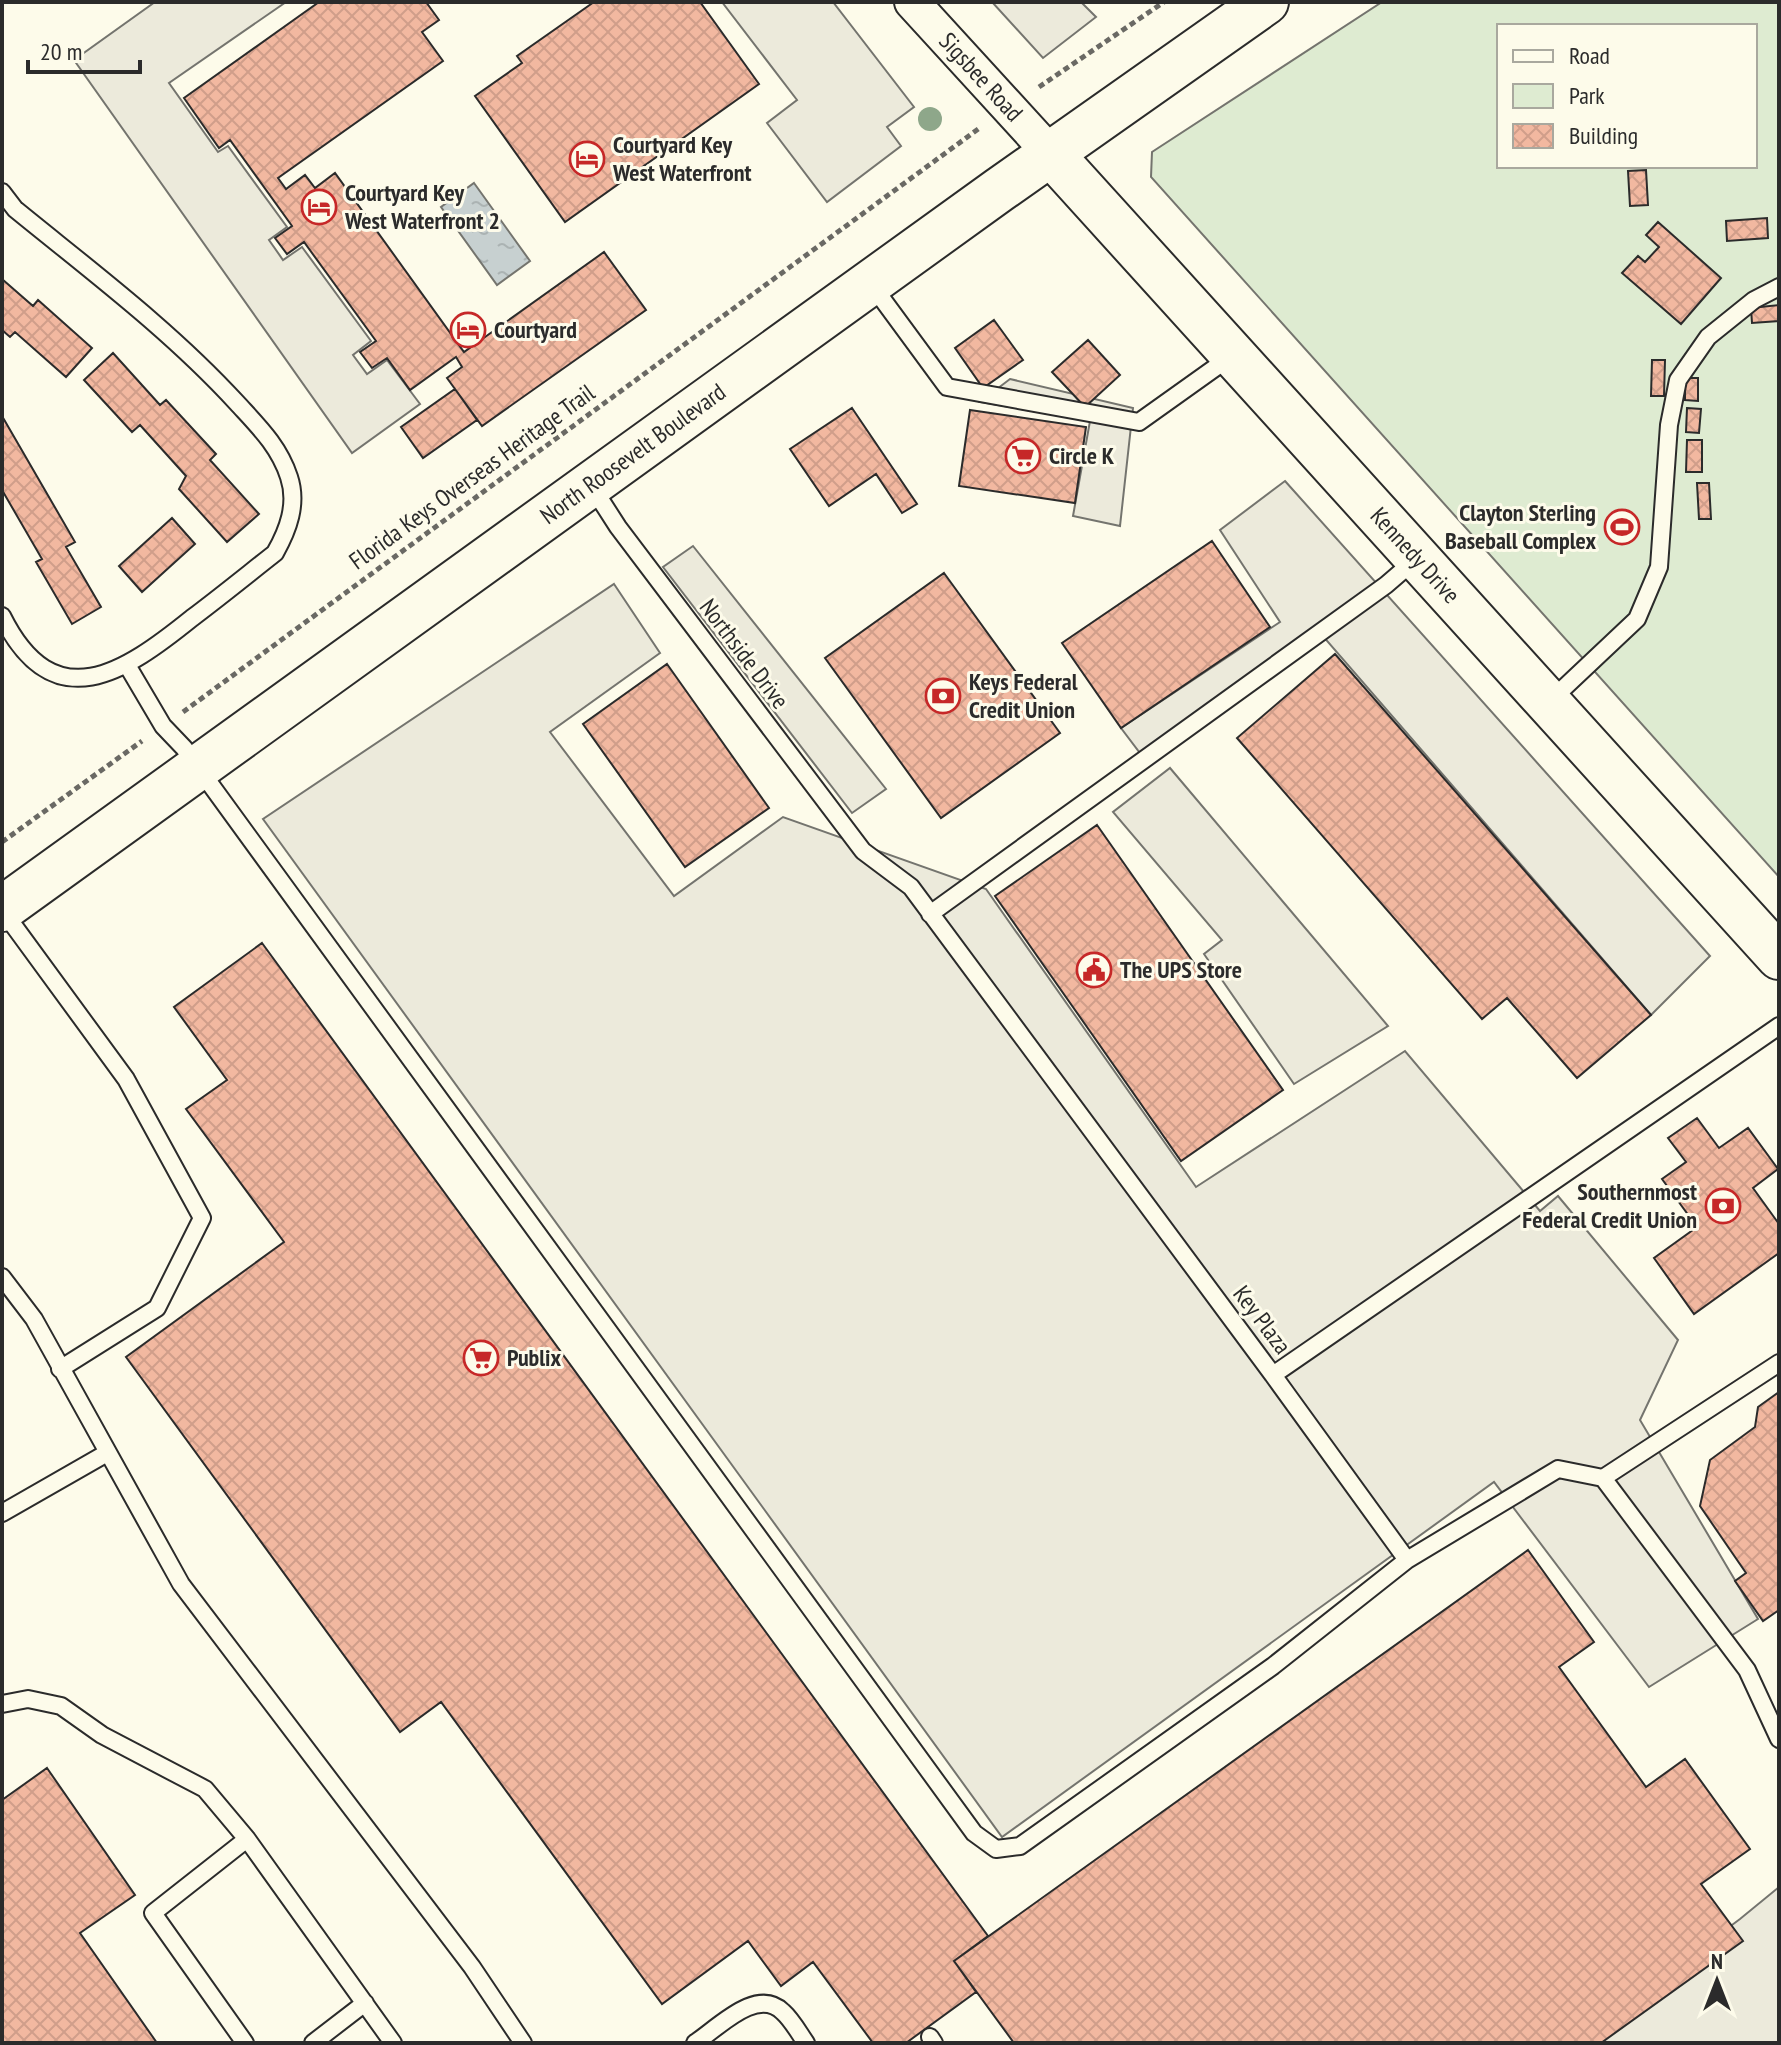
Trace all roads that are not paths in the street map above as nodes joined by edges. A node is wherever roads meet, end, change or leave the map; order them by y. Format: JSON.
{"nodes":[{"id":1,"x":912,"y":2,"type":"edge"},
{"id":2,"x":1266,"y":2,"type":"edge"},
{"id":3,"x":1051,"y":154,"type":"junction"},
{"id":4,"x":2,"y":192,"type":"edge"},
{"id":5,"x":871,"y":284,"type":"junction"},
{"id":6,"x":1779,"y":287,"type":"edge"},
{"id":7,"x":1233,"y":355,"type":"junction"},
{"id":8,"x":590,"y":483,"type":"junction"},
{"id":9,"x":1419,"y":557,"type":"junction"},
{"id":10,"x":2,"y":616,"type":"edge"},
{"id":11,"x":127,"y":665,"type":"junction"},
{"id":12,"x":1550,"y":701,"type":"junction"},
{"id":13,"x":196,"y":766,"type":"junction"},
{"id":14,"x":863,"y":851,"type":"joint"},
{"id":15,"x":2,"y":910,"type":"edge"},
{"id":16,"x":930,"y":914,"type":"junction"},
{"id":17,"x":1779,"y":957,"type":"edge"},
{"id":18,"x":1779,"y":1026,"type":"edge"},
{"id":19,"x":2,"y":1277,"type":"edge"},
{"id":20,"x":1779,"y":1363,"type":"edge"},
{"id":21,"x":60,"y":1369,"type":"junction"},
{"id":22,"x":1273,"y":1375,"type":"junction"},
{"id":23,"x":107,"y":1453,"type":"junction"},
{"id":24,"x":1603,"y":1478,"type":"junction"},
{"id":25,"x":2,"y":1513,"type":"edge"},
{"id":26,"x":1407,"y":1560,"type":"junction"},
{"id":27,"x":2,"y":1704,"type":"edge"},
{"id":28,"x":1779,"y":1739,"type":"edge"},
{"id":29,"x":247,"y":1839,"type":"junction"},
{"id":30,"x":365,"y":2003,"type":"junction"},
{"id":31,"x":245,"y":2043,"type":"edge"},
{"id":32,"x":313,"y":2043,"type":"edge"},
{"id":33,"x":393,"y":2043,"type":"edge"},
{"id":34,"x":523,"y":2043,"type":"edge"},
{"id":35,"x":695,"y":2043,"type":"edge"},
{"id":36,"x":806,"y":2043,"type":"edge"}],
"edges":[{"from":1,"to":3,"type":"street","name":"Sigsbee Road"},
{"from":2,"to":3,"type":"main road","name":"North Roosevelt Boulevard"},
{"from":3,"to":5,"type":"main road","name":"North Roosevelt Boulevard"},
{"from":3,"to":7,"type":"main road","name":"Kennedy Drive"},
{"from":4,"to":11,"type":"lane"},
{"from":5,"to":7,"type":"lane"},
{"from":5,"to":8,"type":"main road","name":"North Roosevelt Boulevard"},
{"from":6,"to":12,"type":"lane"},
{"from":7,"to":9,"type":"main road","name":"Kennedy Drive"},
{"from":8,"to":13,"type":"main road","name":"North Roosevelt Boulevard"},
{"from":8,"to":14,"type":"lane","name":"Northside Drive"},
{"from":9,"to":12,"type":"main road","name":"Kennedy Drive"},
{"from":9,"to":16,"type":"lane"},
{"from":10,"to":11,"type":"lane"},
{"from":11,"to":13,"type":"lane"},
{"from":12,"to":17,"type":"main road","name":"Kennedy Drive"},
{"from":13,"to":15,"type":"main road","name":"North Roosevelt Boulevard"},
{"from":13,"to":26,"type":"lane"},
{"from":14,"to":16,"type":"lane","name":"Key Plaza"},
{"from":15,"to":21,"type":"lane"},
{"from":16,"to":22,"type":"lane","name":"Key Plaza"},
{"from":18,"to":22,"type":"lane","name":"Key Plaza"},
{"from":19,"to":21,"type":"lane"},
{"from":20,"to":24,"type":"lane"},
{"from":21,"to":23,"type":"lane"},
{"from":22,"to":26,"type":"lane"},
{"from":23,"to":25,"type":"lane"},
{"from":23,"to":34,"type":"lane"},
{"from":24,"to":26,"type":"lane"},
{"from":24,"to":28,"type":"lane"},
{"from":27,"to":29,"type":"lane"},
{"from":29,"to":30,"type":"lane"},
{"from":29,"to":31,"type":"lane"},
{"from":30,"to":32,"type":"lane"},
{"from":30,"to":33,"type":"lane"},
{"from":35,"to":36,"type":"lane"}]}
